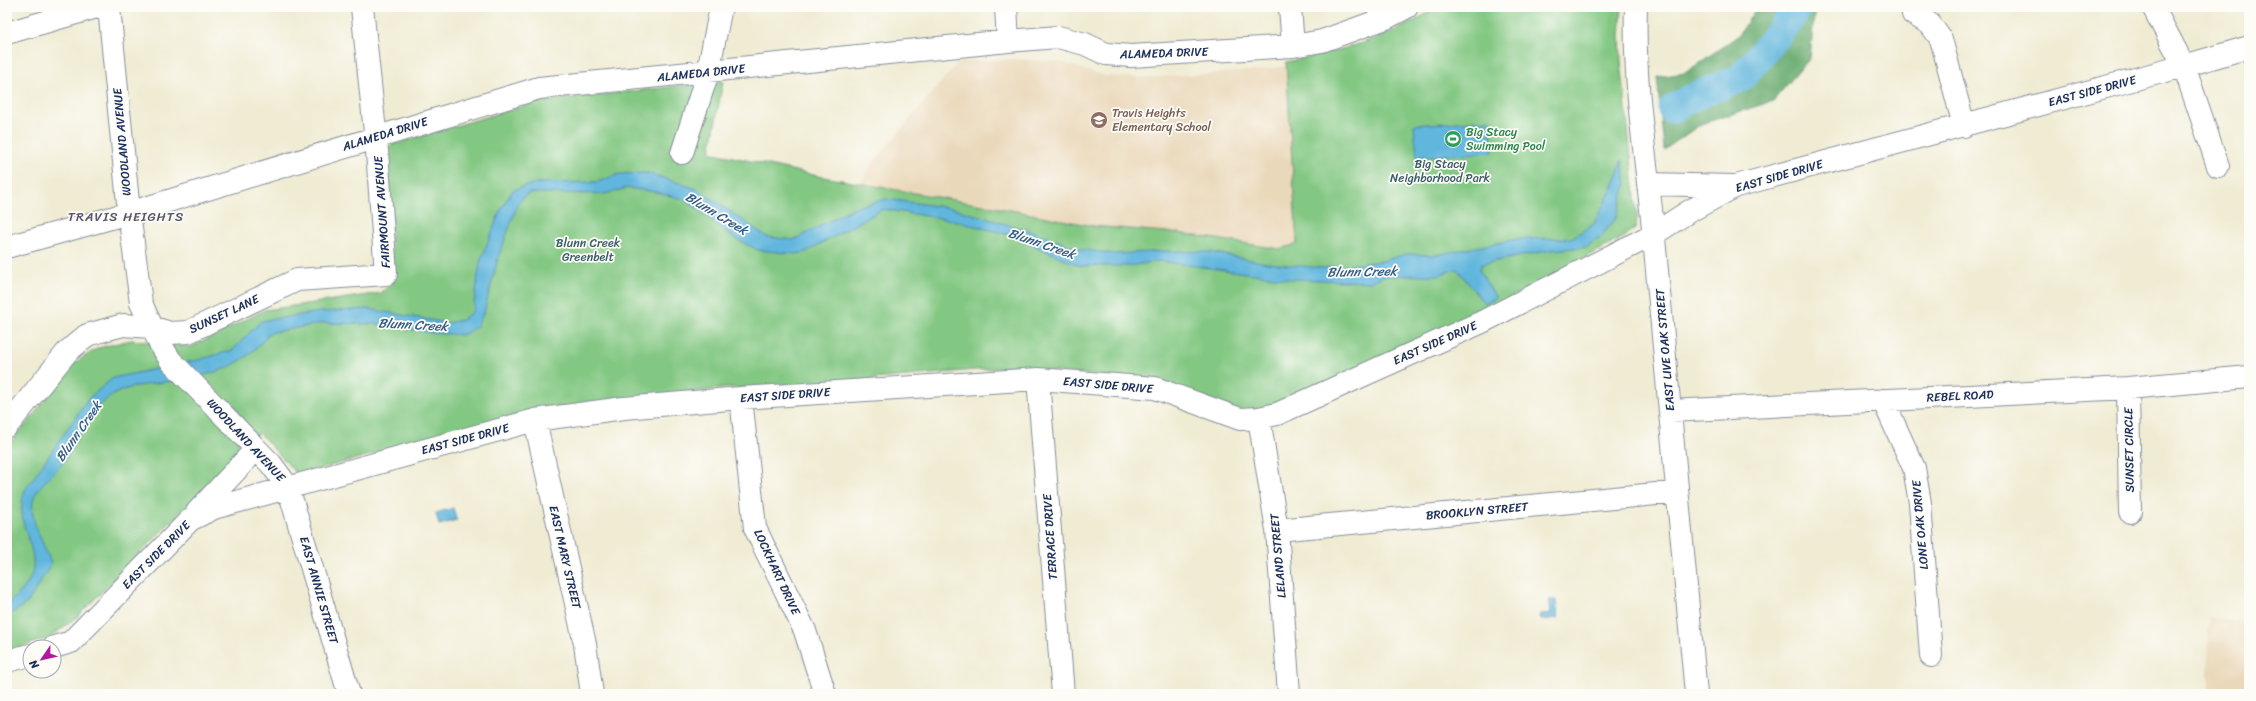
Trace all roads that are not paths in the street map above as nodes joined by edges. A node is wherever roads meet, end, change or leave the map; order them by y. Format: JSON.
{"nodes":[{"id":1,"x":97,"y":7,"type":"edge"},
{"id":2,"x":109,"y":7,"type":"edge"},
{"id":3,"x":362,"y":7,"type":"edge"},
{"id":4,"x":721,"y":7,"type":"edge"},
{"id":5,"x":1006,"y":7,"type":"edge"},
{"id":6,"x":1290,"y":7,"type":"edge"},
{"id":7,"x":1407,"y":7,"type":"edge"},
{"id":8,"x":1636,"y":7,"type":"edge"},
{"id":9,"x":2153,"y":7,"type":"edge"},
{"id":10,"x":1913,"y":14,"type":"dead end"},
{"id":11,"x":7,"y":33,"type":"edge"},
{"id":12,"x":1008,"y":41,"type":"junction"},
{"id":13,"x":1293,"y":46,"type":"junction"},
{"id":14,"x":2249,"y":47,"type":"edge"},
{"id":15,"x":2184,"y":66,"type":"junction"},
{"id":16,"x":708,"y":72,"type":"junction"},
{"id":17,"x":1964,"y":126,"type":"junction"},
{"id":18,"x":376,"y":137,"type":"junction"},
{"id":19,"x":682,"y":153,"type":"dead end"},
{"id":20,"x":2218,"y":166,"type":"dead end"},
{"id":21,"x":1648,"y":184,"type":"junction"},
{"id":22,"x":1736,"y":186,"type":"junction"},
{"id":23,"x":129,"y":213,"type":"junction"},
{"id":24,"x":1654,"y":234,"type":"junction"},
{"id":25,"x":7,"y":247,"type":"edge"},
{"id":26,"x":386,"y":274,"type":"joint"},
{"id":27,"x":155,"y":334,"type":"junction"},
{"id":28,"x":2249,"y":378,"type":"edge"},
{"id":29,"x":1038,"y":379,"type":"junction"},
{"id":30,"x":2128,"y":388,"type":"junction"},
{"id":31,"x":741,"y":398,"type":"junction"},
{"id":32,"x":1883,"y":400,"type":"junction"},
{"id":33,"x":1670,"y":411,"type":"junction"},
{"id":34,"x":1259,"y":418,"type":"junction"},
{"id":35,"x":535,"y":420,"type":"junction"},
{"id":36,"x":7,"y":426,"type":"edge"},
{"id":37,"x":256,"y":449,"type":"junction"},
{"id":38,"x":288,"y":487,"type":"junction"},
{"id":39,"x":1677,"y":492,"type":"junction"},
{"id":40,"x":2130,"y":512,"type":"dead end"},
{"id":41,"x":190,"y":520,"type":"junction"},
{"id":42,"x":1277,"y":530,"type":"junction"},
{"id":43,"x":62,"y":645,"type":"edge"},
{"id":44,"x":22,"y":656,"type":"edge"},
{"id":45,"x":1931,"y":656,"type":"dead end"},
{"id":46,"x":7,"y":661,"type":"edge"},
{"id":47,"x":349,"y":694,"type":"edge"},
{"id":48,"x":592,"y":694,"type":"edge"},
{"id":49,"x":825,"y":694,"type":"edge"},
{"id":50,"x":1062,"y":694,"type":"edge"},
{"id":51,"x":1289,"y":694,"type":"edge"},
{"id":52,"x":1696,"y":694,"type":"edge"}],
"edges":[{"from":1,"to":11,"type":"street"},
{"from":2,"to":23,"type":"street","name":"WOODLAND AVENUE"},
{"from":3,"to":18,"type":"street","name":"FAIRMOUNT AVENUE"},
{"from":4,"to":16,"type":"street"},
{"from":5,"to":12,"type":"street"},
{"from":6,"to":13,"type":"street"},
{"from":7,"to":13,"type":"street","name":"ALAMEDA DRIVE"},
{"from":8,"to":21,"type":"street","name":"EAST LIVE OAK STREET"},
{"from":9,"to":15,"type":"street"},
{"from":10,"to":17,"type":"street"},
{"from":12,"to":13,"type":"street","name":"ALAMEDA DRIVE"},
{"from":12,"to":16,"type":"street","name":"ALAMEDA DRIVE"},
{"from":14,"to":15,"type":"street","name":"EAST SIDE DRIVE"},
{"from":15,"to":17,"type":"street","name":"EAST SIDE DRIVE"},
{"from":15,"to":20,"type":"street"},
{"from":16,"to":18,"type":"street","name":"ALAMEDA DRIVE"},
{"from":16,"to":19,"type":"street"},
{"from":17,"to":22,"type":"street","name":"EAST SIDE DRIVE"},
{"from":18,"to":23,"type":"street","name":"ALAMEDA DRIVE"},
{"from":18,"to":26,"type":"street","name":"FAIRMOUNT AVENUE"},
{"from":21,"to":22,"type":"street"},
{"from":21,"to":24,"type":"street","name":"EAST LIVE OAK STREET"},
{"from":22,"to":24,"type":"street","name":"EAST SIDE DRIVE"},
{"from":23,"to":25,"type":"street","name":"ALAMEDA DRIVE"},
{"from":23,"to":27,"type":"street","name":"WOODLAND AVENUE"},
{"from":24,"to":33,"type":"street","name":"EAST LIVE OAK STREET"},
{"from":24,"to":34,"type":"street","name":"EAST SIDE DRIVE"},
{"from":26,"to":27,"type":"street","name":"SUNSET LANE"},
{"from":27,"to":36,"type":"street","name":"SUNSET LANE"},
{"from":27,"to":37,"type":"street","name":"WOODLAND AVENUE"},
{"from":28,"to":30,"type":"street","name":"REBEL ROAD"},
{"from":29,"to":31,"type":"street","name":"EAST SIDE DRIVE"},
{"from":29,"to":34,"type":"street","name":"EAST SIDE DRIVE"},
{"from":29,"to":50,"type":"street","name":"TERRACE DRIVE"},
{"from":30,"to":32,"type":"street","name":"REBEL ROAD"},
{"from":30,"to":40,"type":"street","name":"SUNSET CIRCLE"},
{"from":31,"to":35,"type":"street","name":"EAST SIDE DRIVE"},
{"from":31,"to":49,"type":"street","name":"LOCKHART DRIVE"},
{"from":32,"to":33,"type":"street","name":"REBEL ROAD"},
{"from":32,"to":45,"type":"street","name":"LONE OAK DRIVE"},
{"from":33,"to":39,"type":"street","name":"EAST LIVE OAK STREET"},
{"from":34,"to":42,"type":"street","name":"LELAND STREET"},
{"from":35,"to":38,"type":"street","name":"EAST SIDE DRIVE"},
{"from":35,"to":48,"type":"street","name":"EAST MARY STREET"},
{"from":37,"to":38,"type":"street","name":"WOODLAND AVENUE"},
{"from":37,"to":41,"type":"street"},
{"from":38,"to":41,"type":"street","name":"EAST SIDE DRIVE"},
{"from":38,"to":47,"type":"street","name":"EAST ANNIE STREET"},
{"from":39,"to":42,"type":"street","name":"BROOKLYN STREET"},
{"from":39,"to":52,"type":"street","name":"EAST LIVE OAK STREET"},
{"from":41,"to":43,"type":"street","name":"EAST SIDE DRIVE"},
{"from":42,"to":51,"type":"street","name":"LELAND STREET"},
{"from":44,"to":46,"type":"street"}]}
